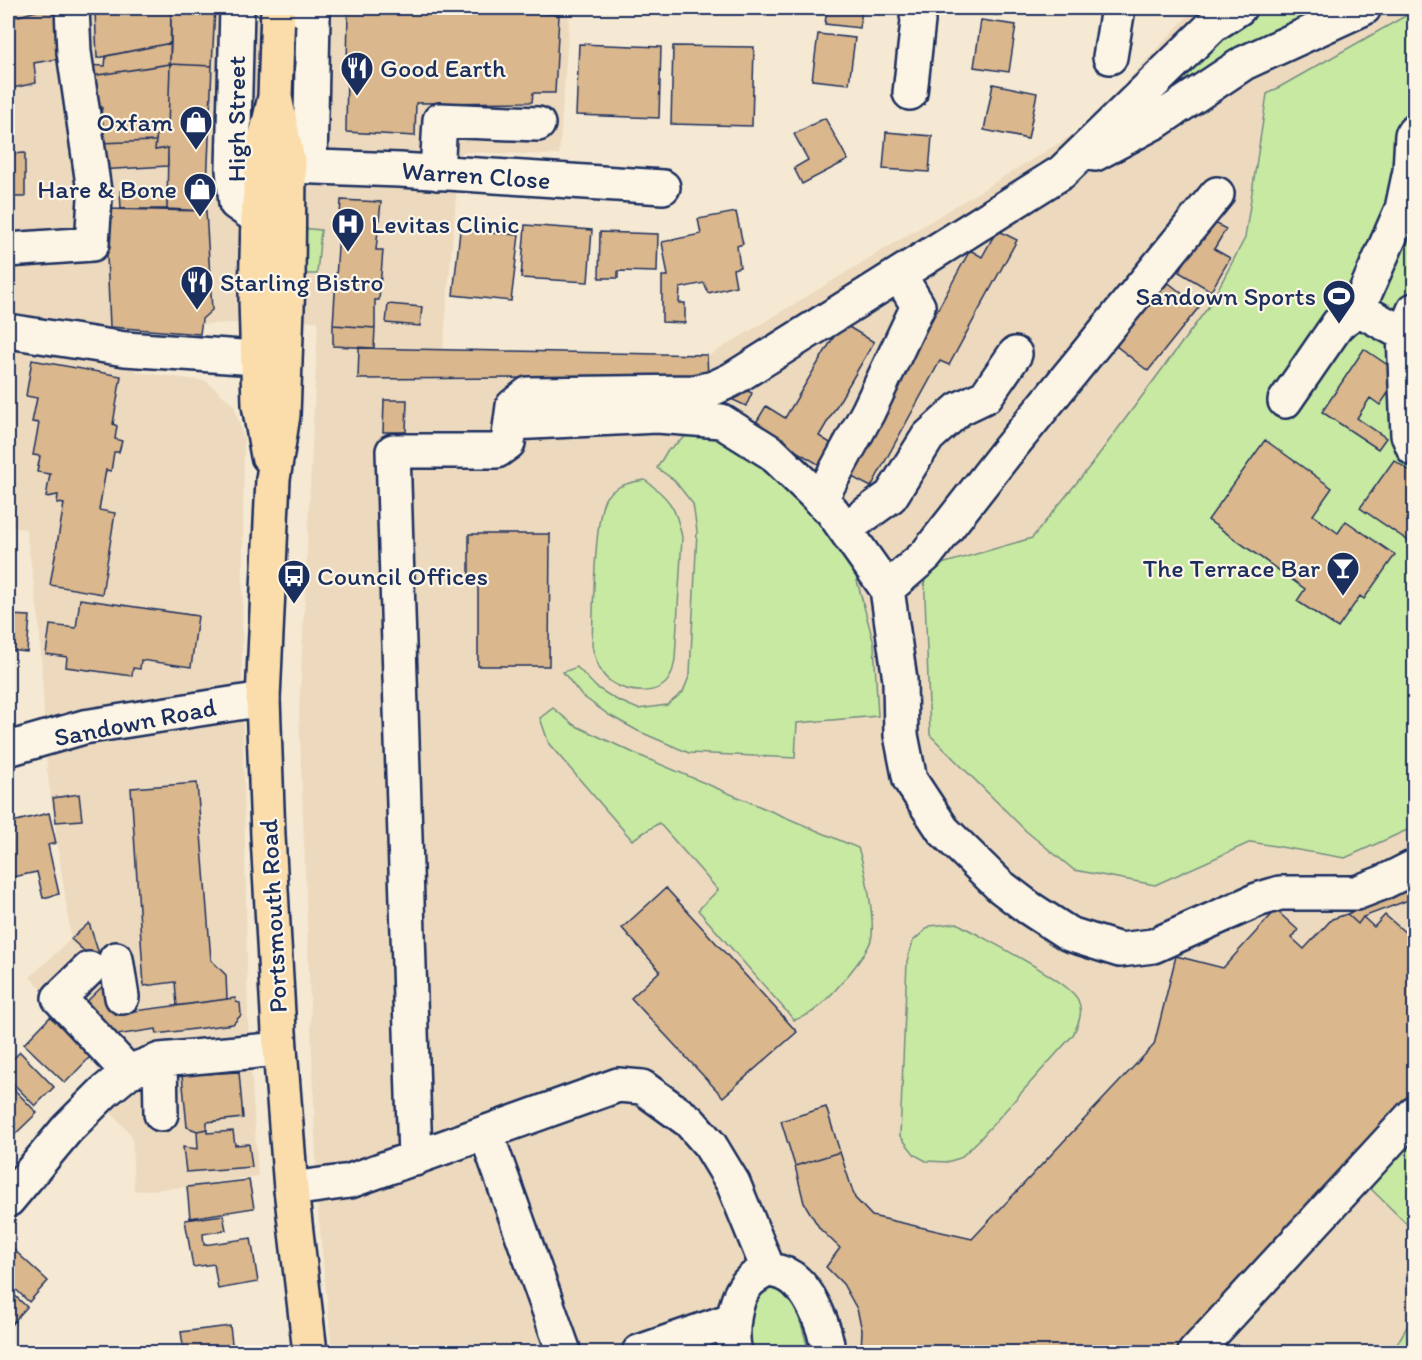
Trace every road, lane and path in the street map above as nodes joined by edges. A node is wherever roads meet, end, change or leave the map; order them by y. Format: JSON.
{"nodes":[{"id":1,"x":72,"y":8,"type":"edge"},
{"id":2,"x":237,"y":8,"type":"edge"},
{"id":3,"x":278,"y":8,"type":"edge"},
{"id":4,"x":301,"y":8,"type":"edge"},
{"id":5,"x":916,"y":8,"type":"edge"},
{"id":6,"x":1118,"y":8,"type":"edge"},
{"id":7,"x":1239,"y":8,"type":"edge"},
{"id":8,"x":1364,"y":8,"type":"edge"},
{"id":9,"x":1110,"y":57,"type":"dead end"},
{"id":10,"x":910,"y":93,"type":"dead end"},
{"id":11,"x":275,"y":97,"type":"junction"},
{"id":12,"x":538,"y":124,"type":"dead end"},
{"id":13,"x":1414,"y":132,"type":"edge"},
{"id":14,"x":300,"y":165,"type":"junction"},
{"id":15,"x":1062,"y":172,"type":"junction"},
{"id":16,"x":437,"y":173,"type":"junction"},
{"id":17,"x":663,"y":187,"type":"dead end"},
{"id":18,"x":1217,"y":194,"type":"dead end"},
{"id":19,"x":258,"y":218,"type":"junction"},
{"id":20,"x":8,"y":250,"type":"edge"},
{"id":21,"x":900,"y":276,"type":"junction"},
{"id":22,"x":1358,"y":309,"type":"junction"},
{"id":23,"x":1409,"y":322,"type":"edge"},
{"id":24,"x":8,"y":331,"type":"edge"},
{"id":25,"x":1015,"y":354,"type":"dead end"},
{"id":26,"x":272,"y":358,"type":"junction"},
{"id":27,"x":1285,"y":401,"type":"dead end"},
{"id":28,"x":511,"y":423,"type":"junction"},
{"id":29,"x":1414,"y":449,"type":"edge"},
{"id":30,"x":820,"y":500,"type":"junction"},
{"id":31,"x":845,"y":529,"type":"junction"},
{"id":32,"x":888,"y":589,"type":"junction"},
{"id":33,"x":263,"y":699,"type":"junction"},
{"id":34,"x":8,"y":749,"type":"edge"},
{"id":35,"x":1412,"y":873,"type":"edge"},
{"id":36,"x":122,"y":997,"type":"dead end"},
{"id":37,"x":280,"y":1049,"type":"junction"},
{"id":38,"x":160,"y":1060,"type":"junction"},
{"id":39,"x":128,"y":1072,"type":"junction"},
{"id":40,"x":161,"y":1114,"type":"dead end"},
{"id":41,"x":1414,"y":1114,"type":"edge"},
{"id":42,"x":486,"y":1133,"type":"junction"},
{"id":43,"x":415,"y":1159,"type":"junction"},
{"id":44,"x":291,"y":1189,"type":"junction"},
{"id":45,"x":8,"y":1200,"type":"edge"},
{"id":46,"x":768,"y":1269,"type":"junction"},
{"id":47,"x":734,"y":1319,"type":"junction"},
{"id":48,"x":310,"y":1353,"type":"edge"},
{"id":49,"x":564,"y":1353,"type":"edge"},
{"id":50,"x":639,"y":1353,"type":"edge"},
{"id":51,"x":735,"y":1353,"type":"edge"},
{"id":52,"x":828,"y":1353,"type":"edge"},
{"id":53,"x":1195,"y":1353,"type":"edge"}],
"edges":[{"from":1,"to":20,"type":"street"},
{"from":2,"to":19,"type":"street","name":"High Street"},
{"from":3,"to":11,"type":"main road","name":"High Street"},
{"from":4,"to":14,"type":"street","name":"High Street"},
{"from":5,"to":10,"type":"street"},
{"from":6,"to":9,"type":"street"},
{"from":7,"to":15,"type":"street"},
{"from":8,"to":15,"type":"street"},
{"from":11,"to":14,"type":"main road","name":"High Street"},
{"from":11,"to":19,"type":"main road","name":"High Street"},
{"from":12,"to":16,"type":"street"},
{"from":13,"to":22,"type":"street"},
{"from":14,"to":16,"type":"street","name":"Warren Close"},
{"from":14,"to":26,"type":"main road","name":"High Street"},
{"from":15,"to":21,"type":"street"},
{"from":16,"to":17,"type":"street","name":"Warren Close"},
{"from":18,"to":32,"type":"street"},
{"from":19,"to":26,"type":"main road","name":"High Street"},
{"from":21,"to":28,"type":"street"},
{"from":21,"to":30,"type":"street"},
{"from":22,"to":23,"type":"street"},
{"from":22,"to":27,"type":"street"},
{"from":23,"to":29,"type":"street"},
{"from":24,"to":26,"type":"street"},
{"from":25,"to":31,"type":"street"},
{"from":26,"to":33,"type":"main road","name":"Portsmouth Road"},
{"from":28,"to":30,"type":"street"},
{"from":28,"to":43,"type":"street"},
{"from":30,"to":31,"type":"street"},
{"from":31,"to":32,"type":"street"},
{"from":32,"to":35,"type":"street"},
{"from":33,"to":34,"type":"street","name":"Sandown Road"},
{"from":33,"to":37,"type":"main road","name":"Portsmouth Road"},
{"from":36,"to":39,"type":"street"},
{"from":37,"to":38,"type":"street"},
{"from":37,"to":44,"type":"main road","name":"Portsmouth Road"},
{"from":38,"to":39,"type":"street"},
{"from":38,"to":40,"type":"street"},
{"from":39,"to":45,"type":"street"},
{"from":41,"to":53,"type":"street"},
{"from":42,"to":43,"type":"street"},
{"from":42,"to":46,"type":"street"},
{"from":42,"to":49,"type":"street"},
{"from":43,"to":44,"type":"street"},
{"from":44,"to":48,"type":"main road","name":"Portsmouth Road"},
{"from":46,"to":47,"type":"street"},
{"from":46,"to":52,"type":"street"},
{"from":47,"to":50,"type":"street"},
{"from":47,"to":51,"type":"street"}]}
